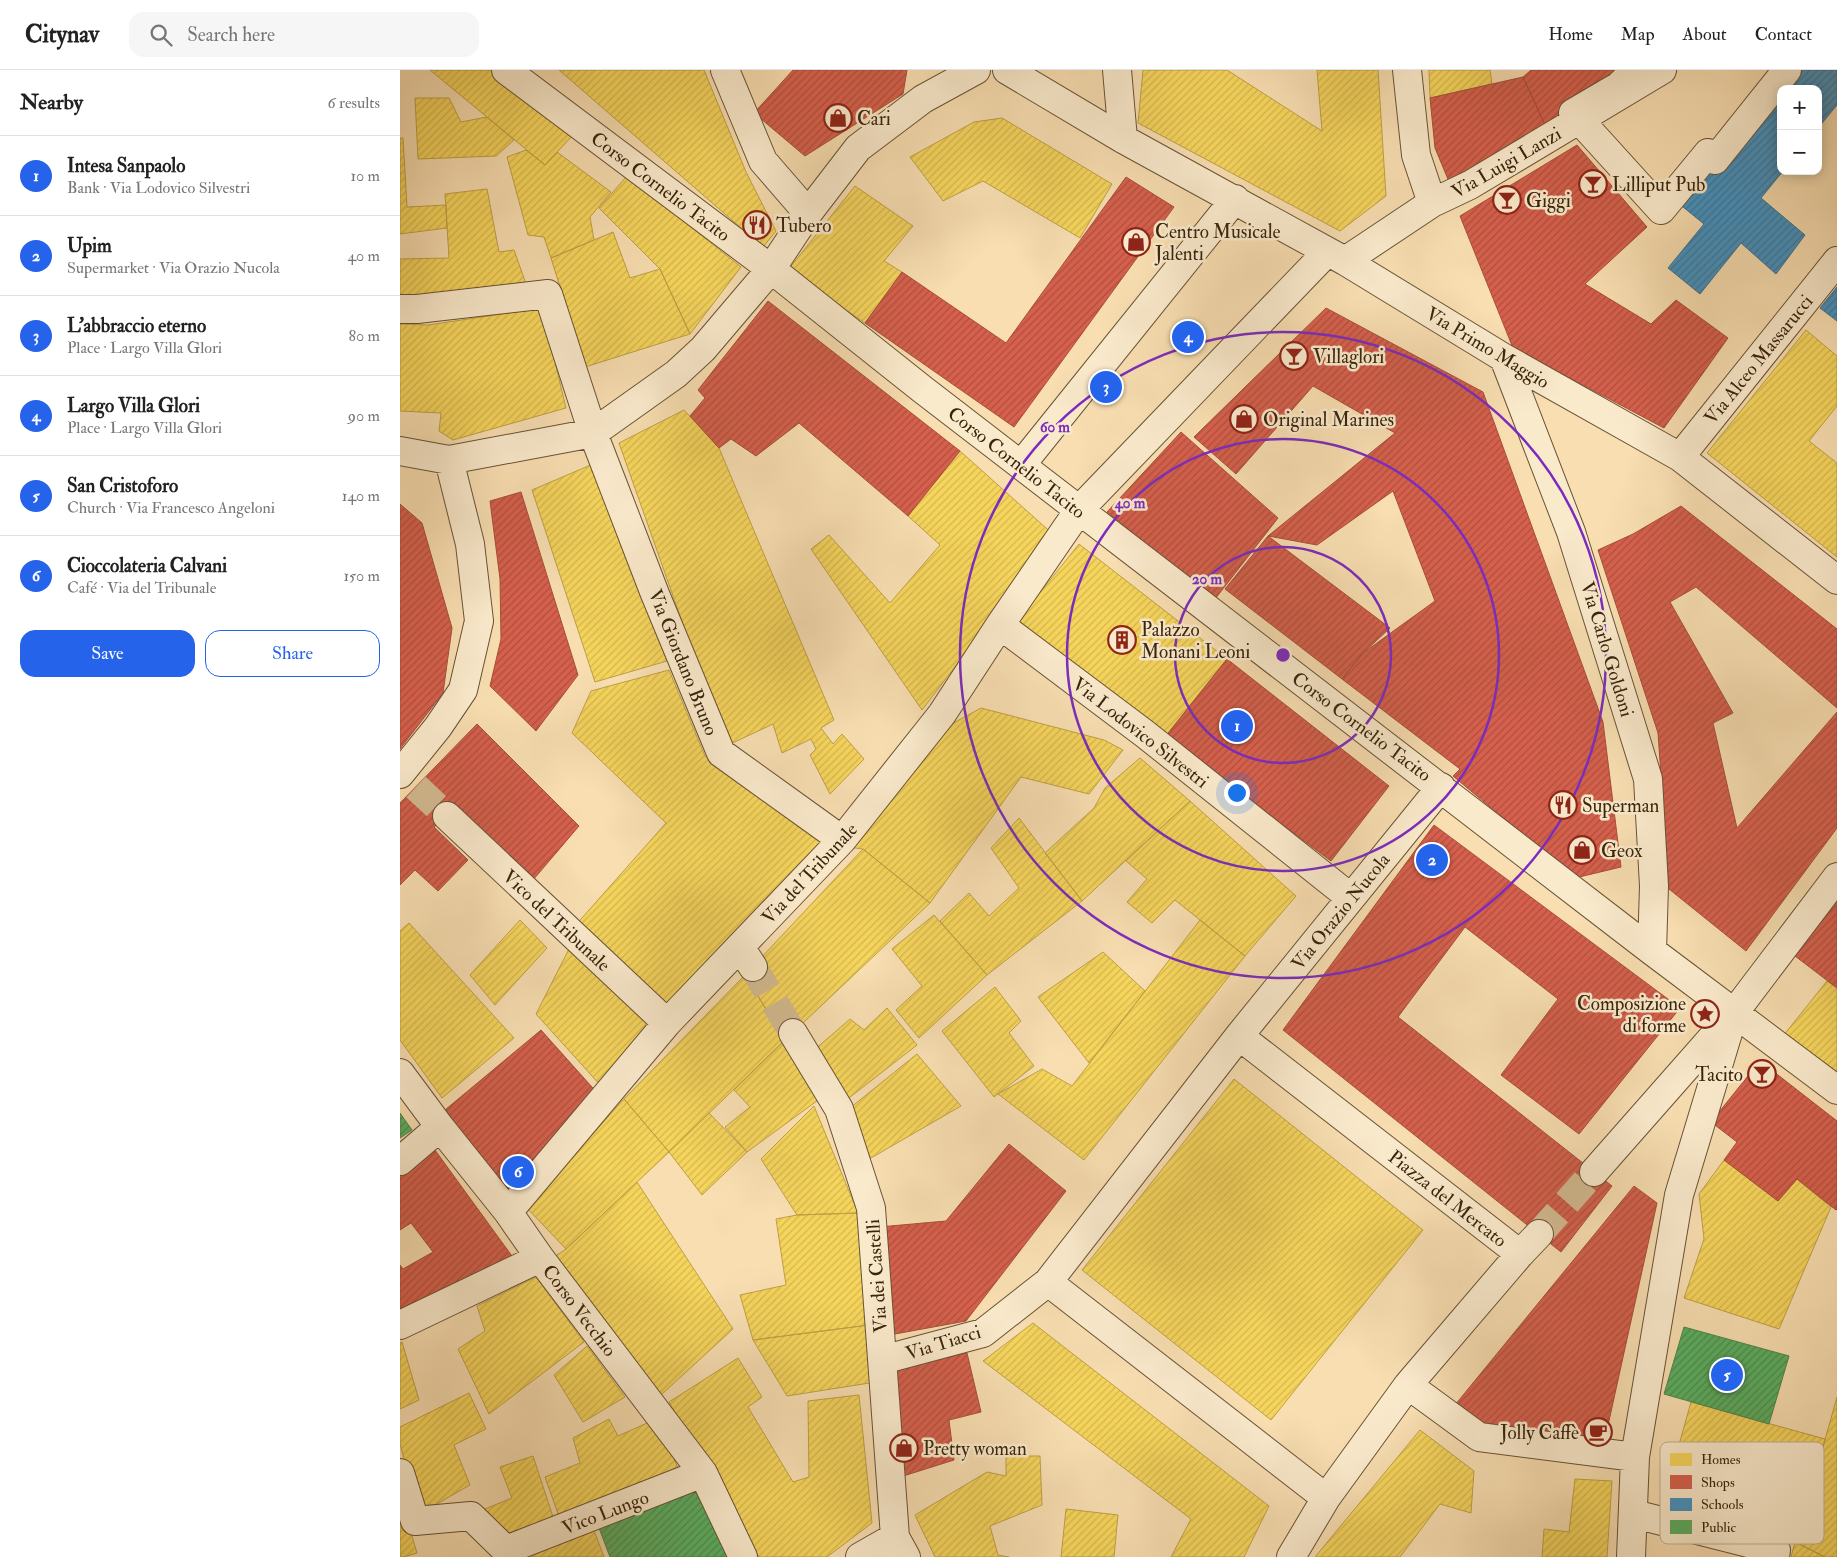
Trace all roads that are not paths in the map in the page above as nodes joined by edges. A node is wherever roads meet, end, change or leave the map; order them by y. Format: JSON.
{"nodes":[{"id":1,"x":506,"y":70,"type":"edge"},
{"id":2,"x":725,"y":70,"type":"edge"},
{"id":3,"x":976,"y":70,"type":"edge"},
{"id":4,"x":1007,"y":70,"type":"edge"},
{"id":5,"x":1117,"y":70,"type":"edge"},
{"id":6,"x":1407,"y":70,"type":"edge"},
{"id":7,"x":1635,"y":70,"type":"edge"},
{"id":8,"x":1662,"y":70,"type":"edge"},
{"id":9,"x":1787,"y":70,"type":"edge"},
{"id":10,"x":1579,"y":120,"type":"junction"},
{"id":11,"x":1123,"y":138,"type":"junction"},
{"id":12,"x":1236,"y":199,"type":"junction"},
{"id":13,"x":1432,"y":203,"type":"junction"},
{"id":14,"x":808,"y":213,"type":"junction"},
{"id":15,"x":1336,"y":257,"type":"junction"},
{"id":16,"x":1837,"y":261,"type":"edge"},
{"id":17,"x":771,"y":269,"type":"junction"},
{"id":18,"x":400,"y":309,"type":"edge"},
{"id":19,"x":1504,"y":358,"type":"junction"},
{"id":20,"x":593,"y":433,"type":"junction"},
{"id":21,"x":400,"y":451,"type":"edge"},
{"id":22,"x":1680,"y":457,"type":"junction"},
{"id":23,"x":449,"y":460,"type":"junction"},
{"id":24,"x":1021,"y":466,"type":"junction"},
{"id":25,"x":1079,"y":510,"type":"junction"},
{"id":26,"x":1837,"y":580,"type":"edge"},
{"id":27,"x":1000,"y":625,"type":"junction"},
{"id":28,"x":405,"y":779,"type":"edge"},
{"id":29,"x":1441,"y":787,"type":"junction"},
{"id":30,"x":446,"y":816,"type":"tunnel mouth"},
{"id":31,"x":842,"y":840,"type":"junction"},
{"id":32,"x":1837,"y":877,"type":"edge"},
{"id":33,"x":1351,"y":898,"type":"junction"},
{"id":34,"x":1652,"y":951,"type":"junction"},
{"id":35,"x":1734,"y":1013,"type":"junction"},
{"id":36,"x":667,"y":1023,"type":"junction"},
{"id":37,"x":793,"y":1033,"type":"tunnel mouth"},
{"id":38,"x":1239,"y":1036,"type":"junction"},
{"id":39,"x":400,"y":1073,"type":"edge"},
{"id":40,"x":1837,"y":1090,"type":"edge"},
{"id":41,"x":440,"y":1127,"type":"junction"},
{"id":42,"x":400,"y":1161,"type":"edge"},
{"id":43,"x":1594,"y":1172,"type":"tunnel mouth"},
{"id":44,"x":508,"y":1212,"type":"junction"},
{"id":45,"x":1539,"y":1234,"type":"tunnel mouth"},
{"id":46,"x":1520,"y":1254,"type":"junction"},
{"id":47,"x":540,"y":1258,"type":"junction"},
{"id":48,"x":1048,"y":1282,"type":"junction"},
{"id":49,"x":400,"y":1325,"type":"edge"},
{"id":50,"x":882,"y":1360,"type":"junction"},
{"id":51,"x":1408,"y":1385,"type":"junction"},
{"id":52,"x":1636,"y":1457,"type":"junction"},
{"id":53,"x":400,"y":1473,"type":"edge"},
{"id":54,"x":703,"y":1473,"type":"junction"},
{"id":55,"x":1326,"y":1498,"type":"junction"},
{"id":56,"x":1634,"y":1514,"type":"junction"},
{"id":57,"x":1660,"y":1521,"type":"edge"},
{"id":58,"x":1752,"y":1544,"type":"edge"},
{"id":59,"x":900,"y":1547,"type":"edge"},
{"id":60,"x":509,"y":1554,"type":"edge"},
{"id":61,"x":743,"y":1557,"type":"edge"},
{"id":62,"x":860,"y":1557,"type":"edge"},
{"id":63,"x":1291,"y":1557,"type":"edge"},
{"id":64,"x":1631,"y":1557,"type":"edge"},
{"id":65,"x":1775,"y":1557,"type":"edge"}],
"edges":[{"from":1,"to":17,"type":"street","name":"Corso Cornelio Tacito"},
{"from":2,"to":14,"type":"street"},
{"from":3,"to":14,"type":"street"},
{"from":4,"to":11,"type":"street","name":"Via Primo Maggio"},
{"from":5,"to":11,"type":"street"},
{"from":6,"to":13,"type":"street"},
{"from":7,"to":10,"type":"street","name":"Via Luigi Lanzi"},
{"from":8,"to":10,"type":"street","name":"Via Luigi Lanzi"},
{"from":9,"to":10,"type":"street","name":"Via Luigi Lanzi"},
{"from":10,"to":13,"type":"street","name":"Via Luigi Lanzi"},
{"from":11,"to":12,"type":"street","name":"Via Primo Maggio"},
{"from":12,"to":15,"type":"street","name":"Via Primo Maggio"},
{"from":12,"to":24,"type":"street"},
{"from":13,"to":15,"type":"street","name":"Via Luigi Lanzi"},
{"from":14,"to":17,"type":"street"},
{"from":15,"to":19,"type":"street","name":"Via Primo Maggio"},
{"from":15,"to":25,"type":"street","name":"Via del Tribunale"},
{"from":16,"to":22,"type":"street","name":"Via Alceo Massarucci"},
{"from":17,"to":20,"type":"street"},
{"from":17,"to":24,"type":"street","name":"Corso Cornelio Tacito"},
{"from":18,"to":20,"type":"street","name":"Via Giordano Bruno"},
{"from":19,"to":22,"type":"street","name":"Via Primo Maggio"},
{"from":19,"to":34,"type":"street","name":"Via Carlo Goldoni"},
{"from":20,"to":23,"type":"street"},
{"from":20,"to":31,"type":"street","name":"Via Giordano Bruno"},
{"from":21,"to":23,"type":"street"},
{"from":22,"to":26,"type":"street","name":"Via Primo Maggio"},
{"from":23,"to":28,"type":"street"},
{"from":24,"to":25,"type":"street","name":"Corso Cornelio Tacito"},
{"from":25,"to":27,"type":"street","name":"Via del Tribunale"},
{"from":25,"to":29,"type":"street","name":"Corso Cornelio Tacito"},
{"from":27,"to":31,"type":"street","name":"Via del Tribunale"},
{"from":27,"to":33,"type":"street","name":"Via Lodovico Silvestri"},
{"from":29,"to":33,"type":"street","name":"Via Orazio Nucola"},
{"from":29,"to":34,"type":"street","name":"Corso Cornelio Tacito"},
{"from":30,"to":36,"type":"street","name":"Vico del Tribunale"},
{"from":31,"to":36,"type":"street","name":"Via del Tribunale"},
{"from":32,"to":35,"type":"street"},
{"from":33,"to":38,"type":"street","name":"Via Orazio Nucola"},
{"from":34,"to":35,"type":"street","name":"Corso Cornelio Tacito"},
{"from":35,"to":40,"type":"street","name":"Corso Cornelio Tacito"},
{"from":35,"to":43,"type":"street"},
{"from":35,"to":52,"type":"street"},
{"from":36,"to":44,"type":"street","name":"Via del Tribunale"},
{"from":37,"to":50,"type":"street","name":"Via dei Castelli"},
{"from":38,"to":46,"type":"street","name":"Piazza del Mercato"},
{"from":38,"to":48,"type":"street"},
{"from":39,"to":41,"type":"street","name":"Corso Vecchio"},
{"from":41,"to":42,"type":"street"},
{"from":41,"to":44,"type":"street","name":"Corso Vecchio"},
{"from":44,"to":47,"type":"street","name":"Corso Vecchio"},
{"from":45,"to":46,"type":"street"},
{"from":46,"to":51,"type":"street","name":"Piazza del Mercato"},
{"from":47,"to":49,"type":"street"},
{"from":47,"to":54,"type":"street","name":"Corso Vecchio"},
{"from":48,"to":50,"type":"street","name":"Via Tiacci"},
{"from":48,"to":55,"type":"street"},
{"from":50,"to":59,"type":"street","name":"Via dei Castelli"},
{"from":51,"to":52,"type":"street"},
{"from":51,"to":55,"type":"street","name":"Piazza del Mercato"},
{"from":52,"to":56,"type":"street"},
{"from":53,"to":60,"type":"street"},
{"from":54,"to":60,"type":"street","name":"Vico Lungo"},
{"from":54,"to":61,"type":"street","name":"Corso Vecchio"},
{"from":55,"to":63,"type":"street","name":"Piazza del Mercato"},
{"from":56,"to":57,"type":"street"},
{"from":56,"to":64,"type":"street"},
{"from":58,"to":65,"type":"street"},
{"from":59,"to":62,"type":"street"}]}
